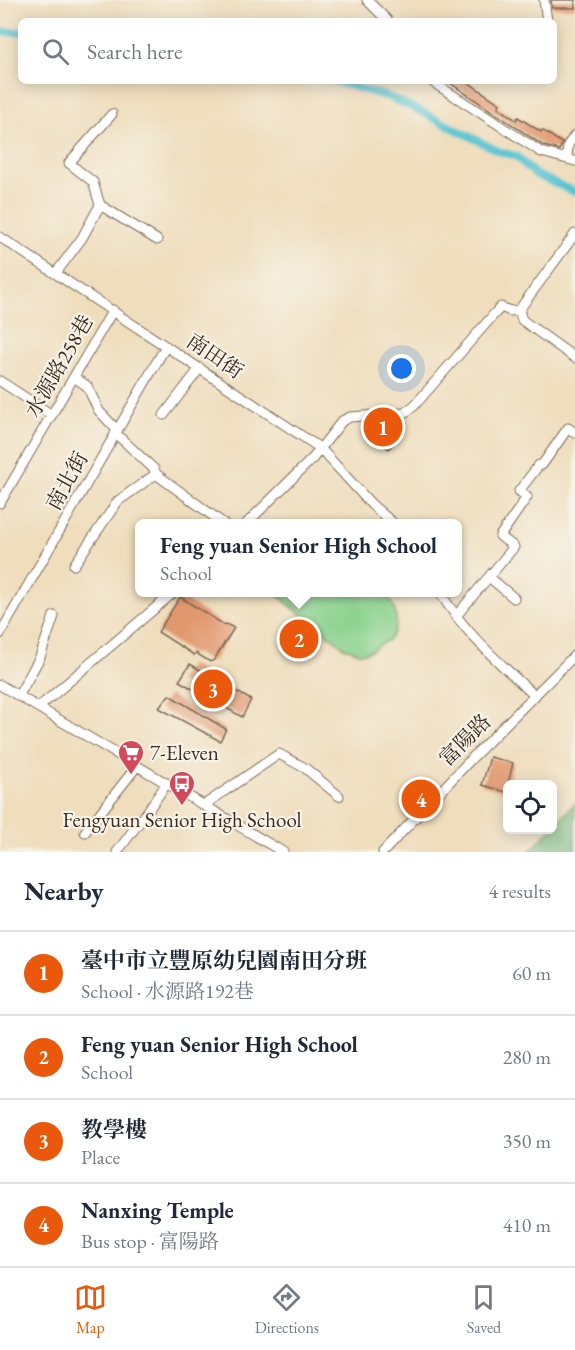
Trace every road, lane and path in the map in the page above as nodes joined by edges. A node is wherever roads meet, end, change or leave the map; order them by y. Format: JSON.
{"nodes":[{"id":1,"x":367,"y":0,"type":"edge"},
{"id":2,"x":544,"y":0,"type":"edge"},
{"id":3,"x":385,"y":18,"type":"edge"},
{"id":4,"x":547,"y":18,"type":"edge"},
{"id":5,"x":436,"y":84,"type":"edge"},
{"id":6,"x":112,"y":114,"type":"dead end"},
{"id":7,"x":575,"y":135,"type":"edge"},
{"id":8,"x":571,"y":159,"type":"edge"},
{"id":9,"x":100,"y":205,"type":"junction"},
{"id":10,"x":575,"y":234,"type":"edge"},
{"id":11,"x":0,"y":237,"type":"edge"},
{"id":12,"x":157,"y":240,"type":"dead end"},
{"id":13,"x":56,"y":273,"type":"junction"},
{"id":14,"x":113,"y":310,"type":"junction"},
{"id":15,"x":519,"y":310,"type":"junction"},
{"id":16,"x":166,"y":346,"type":"junction"},
{"id":17,"x":575,"y":358,"type":"edge"},
{"id":18,"x":200,"y":368,"type":"junction"},
{"id":19,"x":74,"y":377,"type":"junction"},
{"id":20,"x":0,"y":381,"type":"edge"},
{"id":21,"x":52,"y":415,"type":"junction"},
{"id":22,"x":164,"y":415,"type":"dead end"},
{"id":23,"x":116,"y":432,"type":"junction"},
{"id":24,"x":575,"y":433,"type":"edge"},
{"id":25,"x":320,"y":448,"type":"junction"},
{"id":26,"x":156,"y":474,"type":"junction"},
{"id":27,"x":0,"y":502,"type":"edge"},
{"id":28,"x":217,"y":519,"type":"edge"},
{"id":29,"x":251,"y":519,"type":"edge"},
{"id":30,"x":388,"y":519,"type":"edge"},
{"id":31,"x":74,"y":566,"type":"dead end"},
{"id":32,"x":489,"y":577,"type":"junction"},
{"id":33,"x":168,"y":597,"type":"edge"},
{"id":34,"x":443,"y":597,"type":"edge"},
{"id":35,"x":514,"y":598,"type":"dead end"},
{"id":36,"x":54,"y":616,"type":"dead end"},
{"id":37,"x":456,"y":616,"type":"junction"},
{"id":38,"x":0,"y":634,"type":"edge"},
{"id":39,"x":575,"y":656,"type":"edge"},
{"id":40,"x":0,"y":685,"type":"edge"},
{"id":41,"x":19,"y":695,"type":"junction"},
{"id":42,"x":535,"y":696,"type":"junction"},
{"id":43,"x":39,"y":706,"type":"junction"},
{"id":44,"x":137,"y":766,"type":"junction"},
{"id":45,"x":166,"y":783,"type":"junction"},
{"id":46,"x":339,"y":796,"type":"dead end"},
{"id":47,"x":204,"y":805,"type":"junction"},
{"id":48,"x":85,"y":832,"type":"dead end"},
{"id":49,"x":117,"y":852,"type":"edge"},
{"id":50,"x":284,"y":852,"type":"edge"},
{"id":51,"x":383,"y":852,"type":"edge"}],
"edges":[{"from":1,"to":3,"type":"street"},
{"from":2,"to":4,"type":"street"},
{"from":5,"to":8,"type":"street"},
{"from":6,"to":9,"type":"street"},
{"from":7,"to":8,"type":"street"},
{"from":9,"to":12,"type":"street"},
{"from":9,"to":13,"type":"street"},
{"from":10,"to":15,"type":"street"},
{"from":11,"to":13,"type":"street","name":"南田街"},
{"from":13,"to":14,"type":"street","name":"南田街"},
{"from":14,"to":16,"type":"street","name":"南田街"},
{"from":14,"to":19,"type":"street","name":"水源路258巷"},
{"from":15,"to":17,"type":"street"},
{"from":15,"to":25,"type":"street"},
{"from":16,"to":18,"type":"street","name":"南田街"},
{"from":16,"to":23,"type":"street","name":"南北街"},
{"from":18,"to":22,"type":"street"},
{"from":18,"to":25,"type":"street","name":"南田街"},
{"from":19,"to":21,"type":"street","name":"水源路258巷"},
{"from":19,"to":23,"type":"street"},
{"from":20,"to":21,"type":"street"},
{"from":21,"to":27,"type":"street","name":"水源路258巷"},
{"from":23,"to":26,"type":"street"},
{"from":23,"to":38,"type":"street","name":"南北街"},
{"from":24,"to":32,"type":"street"},
{"from":25,"to":29,"type":"street"},
{"from":25,"to":30,"type":"street","name":"南田街"},
{"from":26,"to":28,"type":"street"},
{"from":26,"to":31,"type":"street"},
{"from":32,"to":35,"type":"street"},
{"from":32,"to":37,"type":"street"},
{"from":33,"to":43,"type":"street"},
{"from":34,"to":37,"type":"street"},
{"from":36,"to":41,"type":"street"},
{"from":37,"to":42,"type":"street"},
{"from":39,"to":42,"type":"street","name":"富陽路"},
{"from":40,"to":41,"type":"street"},
{"from":41,"to":43,"type":"street"},
{"from":42,"to":51,"type":"street","name":"富陽路"},
{"from":43,"to":44,"type":"street"},
{"from":44,"to":45,"type":"street"},
{"from":44,"to":48,"type":"street"},
{"from":45,"to":47,"type":"street"},
{"from":45,"to":49,"type":"street"},
{"from":46,"to":47,"type":"street"},
{"from":47,"to":50,"type":"street"}]}
